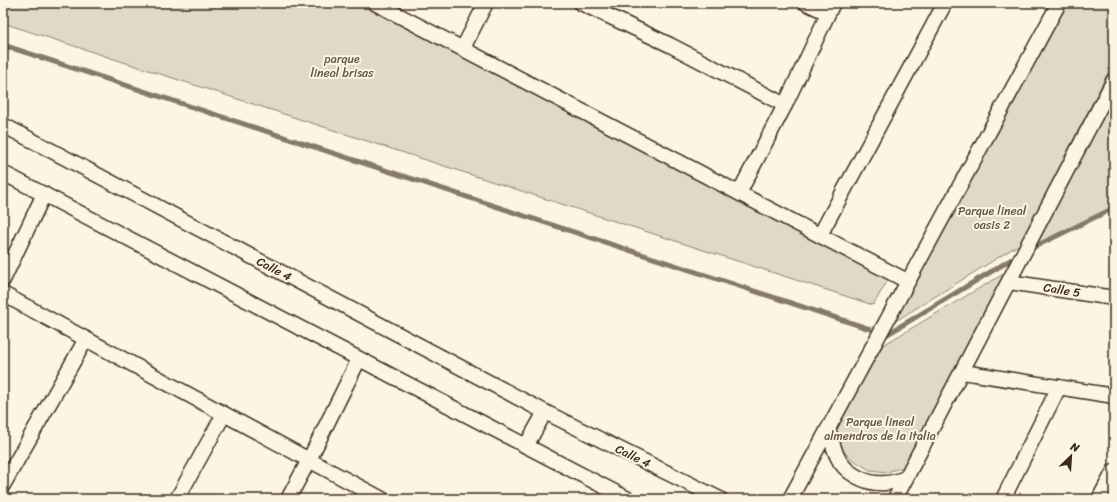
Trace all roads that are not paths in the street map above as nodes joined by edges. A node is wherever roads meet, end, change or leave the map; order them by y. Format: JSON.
{"nodes":[{"id":1,"x":486,"y":3,"type":"edge"},
{"id":2,"x":581,"y":3,"type":"edge"},
{"id":3,"x":806,"y":3,"type":"edge"},
{"id":4,"x":945,"y":3,"type":"edge"},
{"id":5,"x":1059,"y":3,"type":"edge"},
{"id":6,"x":380,"y":4,"type":"edge"},
{"id":7,"x":831,"y":8,"type":"edge"},
{"id":8,"x":463,"y":48,"type":"junction"},
{"id":9,"x":1114,"y":80,"type":"edge"},
{"id":10,"x":785,"y":105,"type":"junction"},
{"id":11,"x":3,"y":125,"type":"edge"},
{"id":12,"x":3,"y":173,"type":"edge"},
{"id":13,"x":739,"y":193,"type":"junction"},
{"id":14,"x":44,"y":194,"type":"junction"},
{"id":15,"x":820,"y":235,"type":"junction"},
{"id":16,"x":3,"y":280,"type":"edge"},
{"id":17,"x":907,"y":281,"type":"junction"},
{"id":18,"x":1009,"y":282,"type":"junction"},
{"id":19,"x":3,"y":294,"type":"edge"},
{"id":20,"x":1114,"y":298,"type":"edge"},
{"id":21,"x":86,"y":339,"type":"junction"},
{"id":22,"x":359,"y":359,"type":"junction"},
{"id":23,"x":963,"y":372,"type":"junction"},
{"id":24,"x":1059,"y":387,"type":"junction"},
{"id":25,"x":1114,"y":396,"type":"edge"},
{"id":26,"x":545,"y":412,"type":"junction"},
{"id":27,"x":224,"y":414,"type":"junction"},
{"id":28,"x":828,"y":429,"type":"junction"},
{"id":29,"x":526,"y":446,"type":"junction"},
{"id":30,"x":309,"y":460,"type":"junction"},
{"id":31,"x":1114,"y":471,"type":"edge"},
{"id":32,"x":906,"y":478,"type":"junction"},
{"id":33,"x":3,"y":485,"type":"edge"},
{"id":34,"x":1104,"y":497,"type":"edge"},
{"id":35,"x":177,"y":499,"type":"edge"},
{"id":36,"x":288,"y":499,"type":"edge"},
{"id":37,"x":382,"y":499,"type":"edge"},
{"id":38,"x":628,"y":499,"type":"edge"},
{"id":39,"x":720,"y":499,"type":"edge"},
{"id":40,"x":790,"y":499,"type":"edge"},
{"id":41,"x":895,"y":499,"type":"edge"},
{"id":42,"x":1003,"y":499,"type":"edge"}],
"edges":[{"from":1,"to":8,"type":"street"},
{"from":2,"to":10,"type":"street"},
{"from":3,"to":7,"type":"street"},
{"from":4,"to":15,"type":"street"},
{"from":5,"to":17,"type":"street"},
{"from":6,"to":8,"type":"street"},
{"from":7,"to":10,"type":"street"},
{"from":8,"to":13,"type":"street"},
{"from":9,"to":18,"type":"street"},
{"from":10,"to":13,"type":"street"},
{"from":11,"to":26,"type":"street","name":"Calle 4"},
{"from":12,"to":14,"type":"street"},
{"from":13,"to":15,"type":"street"},
{"from":14,"to":16,"type":"street"},
{"from":14,"to":22,"type":"street"},
{"from":15,"to":17,"type":"street"},
{"from":17,"to":28,"type":"street"},
{"from":18,"to":20,"type":"street","name":"Calle 5"},
{"from":18,"to":23,"type":"street"},
{"from":19,"to":21,"type":"street"},
{"from":21,"to":27,"type":"street"},
{"from":21,"to":33,"type":"street"},
{"from":22,"to":29,"type":"street"},
{"from":22,"to":30,"type":"street"},
{"from":23,"to":24,"type":"street"},
{"from":23,"to":32,"type":"street"},
{"from":24,"to":25,"type":"street"},
{"from":24,"to":42,"type":"street"},
{"from":26,"to":29,"type":"street"},
{"from":26,"to":39,"type":"street","name":"Calle 4"},
{"from":27,"to":30,"type":"street"},
{"from":27,"to":35,"type":"street"},
{"from":28,"to":32,"type":"street"},
{"from":28,"to":40,"type":"street"},
{"from":29,"to":38,"type":"street"},
{"from":30,"to":36,"type":"street"},
{"from":30,"to":37,"type":"street"},
{"from":31,"to":34,"type":"street"},
{"from":32,"to":41,"type":"street"}]}
